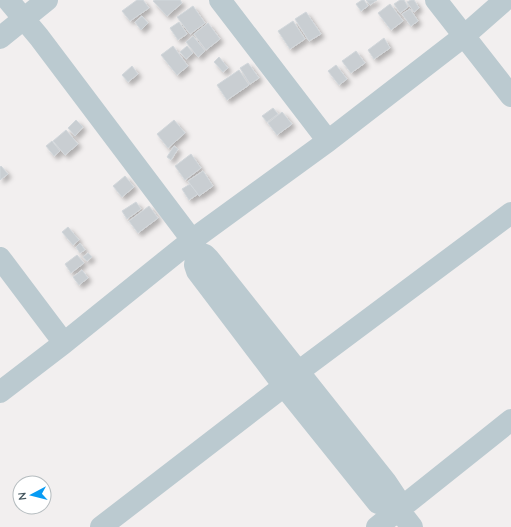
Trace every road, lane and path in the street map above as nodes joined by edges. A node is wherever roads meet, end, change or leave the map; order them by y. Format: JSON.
{"nodes":[{"id":1,"x":8,"y":0,"type":"edge"},
{"id":2,"x":47,"y":0,"type":"edge"},
{"id":3,"x":220,"y":0,"type":"edge"},
{"id":4,"x":436,"y":0,"type":"edge"},
{"id":5,"x":505,"y":0,"type":"edge"},
{"id":6,"x":23,"y":19,"type":"junction"},
{"id":7,"x":464,"y":36,"type":"junction"},
{"id":8,"x":0,"y":38,"type":"edge"},
{"id":9,"x":511,"y":96,"type":"edge"},
{"id":10,"x":328,"y":141,"type":"junction"},
{"id":11,"x":511,"y":213,"type":"edge"},
{"id":12,"x":195,"y":246,"type":"junction"},
{"id":13,"x":0,"y":258,"type":"edge"},
{"id":14,"x":64,"y":343,"type":"junction"},
{"id":15,"x":291,"y":379,"type":"junction"},
{"id":16,"x":0,"y":392,"type":"edge"},
{"id":17,"x":511,"y":420,"type":"edge"},
{"id":18,"x":398,"y":509,"type":"junction"},
{"id":19,"x":101,"y":527,"type":"edge"},
{"id":20,"x":377,"y":527,"type":"edge"},
{"id":21,"x":412,"y":527,"type":"edge"}],
"edges":[{"from":1,"to":6,"type":"street"},
{"from":2,"to":6,"type":"street"},
{"from":3,"to":10,"type":"street"},
{"from":4,"to":7,"type":"street"},
{"from":5,"to":7,"type":"street"},
{"from":6,"to":8,"type":"street"},
{"from":6,"to":12,"type":"street"},
{"from":7,"to":9,"type":"street"},
{"from":7,"to":10,"type":"street"},
{"from":10,"to":12,"type":"street"},
{"from":11,"to":15,"type":"street"},
{"from":12,"to":14,"type":"street"},
{"from":12,"to":15,"type":"street"},
{"from":13,"to":14,"type":"street"},
{"from":14,"to":16,"type":"street"},
{"from":15,"to":18,"type":"street"},
{"from":15,"to":19,"type":"street"},
{"from":17,"to":18,"type":"street"},
{"from":18,"to":20,"type":"street"},
{"from":18,"to":21,"type":"street"}]}
